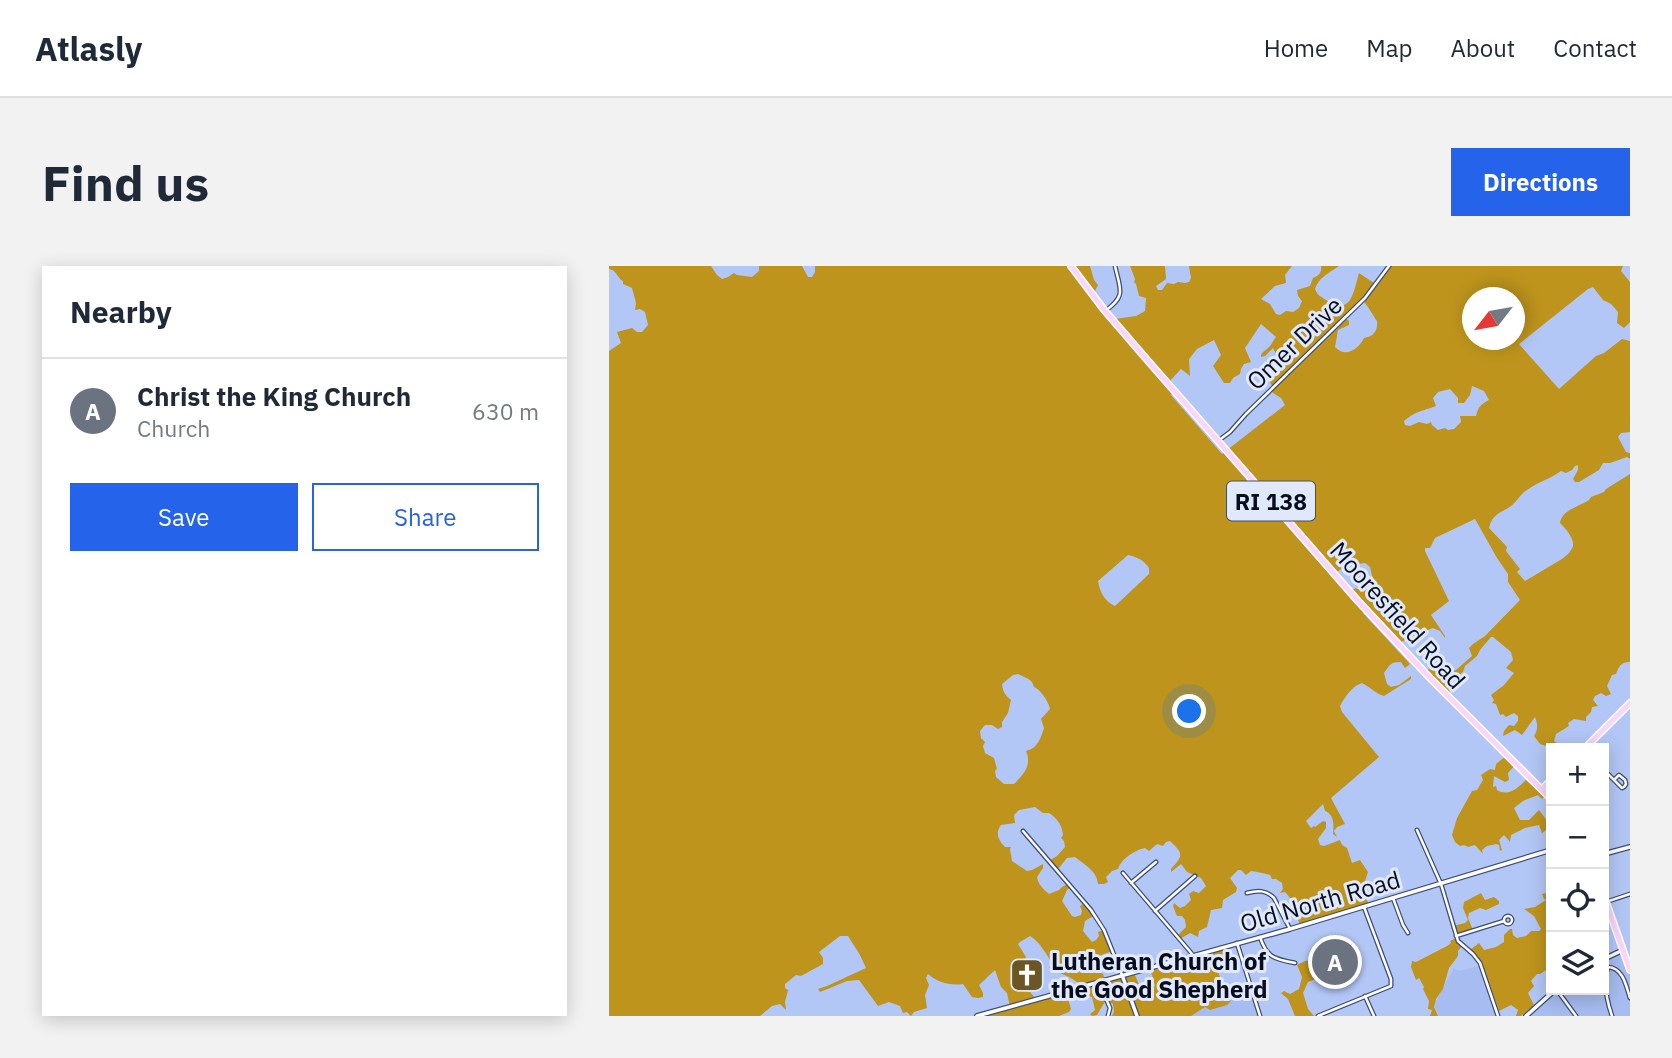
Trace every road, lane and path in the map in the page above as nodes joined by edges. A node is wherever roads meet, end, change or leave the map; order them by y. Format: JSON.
{"nodes":[{"id":1,"x":1071,"y":266,"type":"edge"},
{"id":2,"x":1115,"y":266,"type":"edge"},
{"id":3,"x":1388,"y":266,"type":"edge"},
{"id":4,"x":1105,"y":311,"type":"junction"},
{"id":5,"x":1218,"y":441,"type":"junction"},
{"id":6,"x":1630,"y":703,"type":"edge"},
{"id":7,"x":1590,"y":743,"type":"edge"},
{"id":8,"x":1609,"y":775,"type":"edge"},
{"id":9,"x":1614,"y":780,"type":"dead end"},
{"id":10,"x":1546,"y":785,"type":"edge"},
{"id":11,"x":1542,"y":789,"type":"junction"},
{"id":12,"x":1546,"y":793,"type":"edge"},
{"id":13,"x":1417,"y":830,"type":"dead end"},
{"id":14,"x":1023,"y":831,"type":"dead end"},
{"id":15,"x":1630,"y":847,"type":"edge"},
{"id":16,"x":1546,"y":852,"type":"edge"},
{"id":17,"x":1609,"y":853,"type":"edge"},
{"id":18,"x":1156,"y":862,"type":"dead end"},
{"id":19,"x":1123,"y":873,"type":"dead end"},
{"id":20,"x":1195,"y":876,"type":"dead end"},
{"id":21,"x":1131,"y":883,"type":"junction"},
{"id":22,"x":1441,"y":884,"type":"junction"},
{"id":23,"x":1247,"y":893,"type":"dead end"},
{"id":24,"x":1630,"y":894,"type":"edge"},
{"id":25,"x":1393,"y":898,"type":"junction"},
{"id":26,"x":1609,"y":898,"type":"edge"},
{"id":27,"x":1364,"y":907,"type":"junction"},
{"id":28,"x":1609,"y":910,"type":"edge"},
{"id":29,"x":1155,"y":911,"type":"junction"},
{"id":30,"x":1504,"y":921,"type":"dead end"},
{"id":31,"x":1290,"y":929,"type":"junction"},
{"id":32,"x":1408,"y":933,"type":"dead end"},
{"id":33,"x":1456,"y":936,"type":"junction"},
{"id":34,"x":1260,"y":937,"type":"junction"},
{"id":35,"x":1237,"y":943,"type":"junction"},
{"id":36,"x":1623,"y":950,"type":"junction"},
{"id":37,"x":1193,"y":955,"type":"junction"},
{"id":38,"x":1609,"y":958,"type":"edge"},
{"id":39,"x":1295,"y":963,"type":"dead end"},
{"id":40,"x":1609,"y":967,"type":"edge"},
{"id":41,"x":1630,"y":970,"type":"edge"},
{"id":42,"x":1122,"y":975,"type":"junction"},
{"id":43,"x":1099,"y":982,"type":"junction"},
{"id":44,"x":1550,"y":995,"type":"edge"},
{"id":45,"x":1560,"y":995,"type":"edge"},
{"id":46,"x":1607,"y":995,"type":"edge"},
{"id":47,"x":1365,"y":996,"type":"junction"},
{"id":48,"x":1630,"y":998,"type":"edge"},
{"id":49,"x":977,"y":1016,"type":"edge"},
{"id":50,"x":1108,"y":1016,"type":"edge"},
{"id":51,"x":1137,"y":1016,"type":"edge"},
{"id":52,"x":1260,"y":1016,"type":"edge"},
{"id":53,"x":1318,"y":1016,"type":"edge"},
{"id":54,"x":1374,"y":1016,"type":"edge"},
{"id":55,"x":1498,"y":1016,"type":"edge"},
{"id":56,"x":1526,"y":1016,"type":"edge"},
{"id":57,"x":1576,"y":1016,"type":"edge"},
{"id":58,"x":1612,"y":1016,"type":"edge"}],
"edges":[{"from":1,"to":4,"type":"main road","name":"Mooresfield Road","number":"RI 138"},
{"from":2,"to":4,"type":"street"},
{"from":3,"to":5,"type":"street","name":"Omer Drive"},
{"from":4,"to":5,"type":"main road","name":"Mooresfield Road","number":"RI 138"},
{"from":5,"to":11,"type":"main road","name":"Mooresfield Road","number":"RI 138"},
{"from":6,"to":7,"type":"main road"},
{"from":8,"to":9,"type":"street"},
{"from":10,"to":11,"type":"main road"},
{"from":11,"to":12,"type":"main road","number":"RI 138"},
{"from":13,"to":22,"type":"street"},
{"from":14,"to":42,"type":"street"},
{"from":15,"to":17,"type":"street"},
{"from":16,"to":22,"type":"street","name":"Old North Road"},
{"from":18,"to":21,"type":"street"},
{"from":19,"to":21,"type":"street"},
{"from":20,"to":29,"type":"street"},
{"from":21,"to":29,"type":"street"},
{"from":22,"to":25,"type":"street","name":"Old North Road"},
{"from":22,"to":33,"type":"street"},
{"from":23,"to":31,"type":"street"},
{"from":24,"to":26,"type":"street"},
{"from":25,"to":27,"type":"street","name":"Old North Road"},
{"from":25,"to":32,"type":"street"},
{"from":27,"to":31,"type":"street","name":"Old North Road"},
{"from":27,"to":47,"type":"street"},
{"from":28,"to":36,"type":"main road"},
{"from":29,"to":37,"type":"street"},
{"from":30,"to":33,"type":"street"},
{"from":31,"to":34,"type":"street","name":"Old North Road"},
{"from":33,"to":55,"type":"street"},
{"from":34,"to":35,"type":"street","name":"Old North Road"},
{"from":34,"to":39,"type":"street"},
{"from":35,"to":37,"type":"street","name":"Old North Road"},
{"from":35,"to":52,"type":"street"},
{"from":36,"to":38,"type":"street"},
{"from":36,"to":41,"type":"main road"},
{"from":37,"to":42,"type":"street","name":"Old North Road"},
{"from":40,"to":48,"type":"street"},
{"from":42,"to":43,"type":"street","name":"Old North Road"},
{"from":42,"to":51,"type":"street"},
{"from":43,"to":49,"type":"street","name":"Old North Road"},
{"from":43,"to":50,"type":"street"},
{"from":44,"to":56,"type":"street"},
{"from":45,"to":57,"type":"street"},
{"from":46,"to":58,"type":"street"},
{"from":47,"to":53,"type":"street"},
{"from":47,"to":54,"type":"street"}]}
